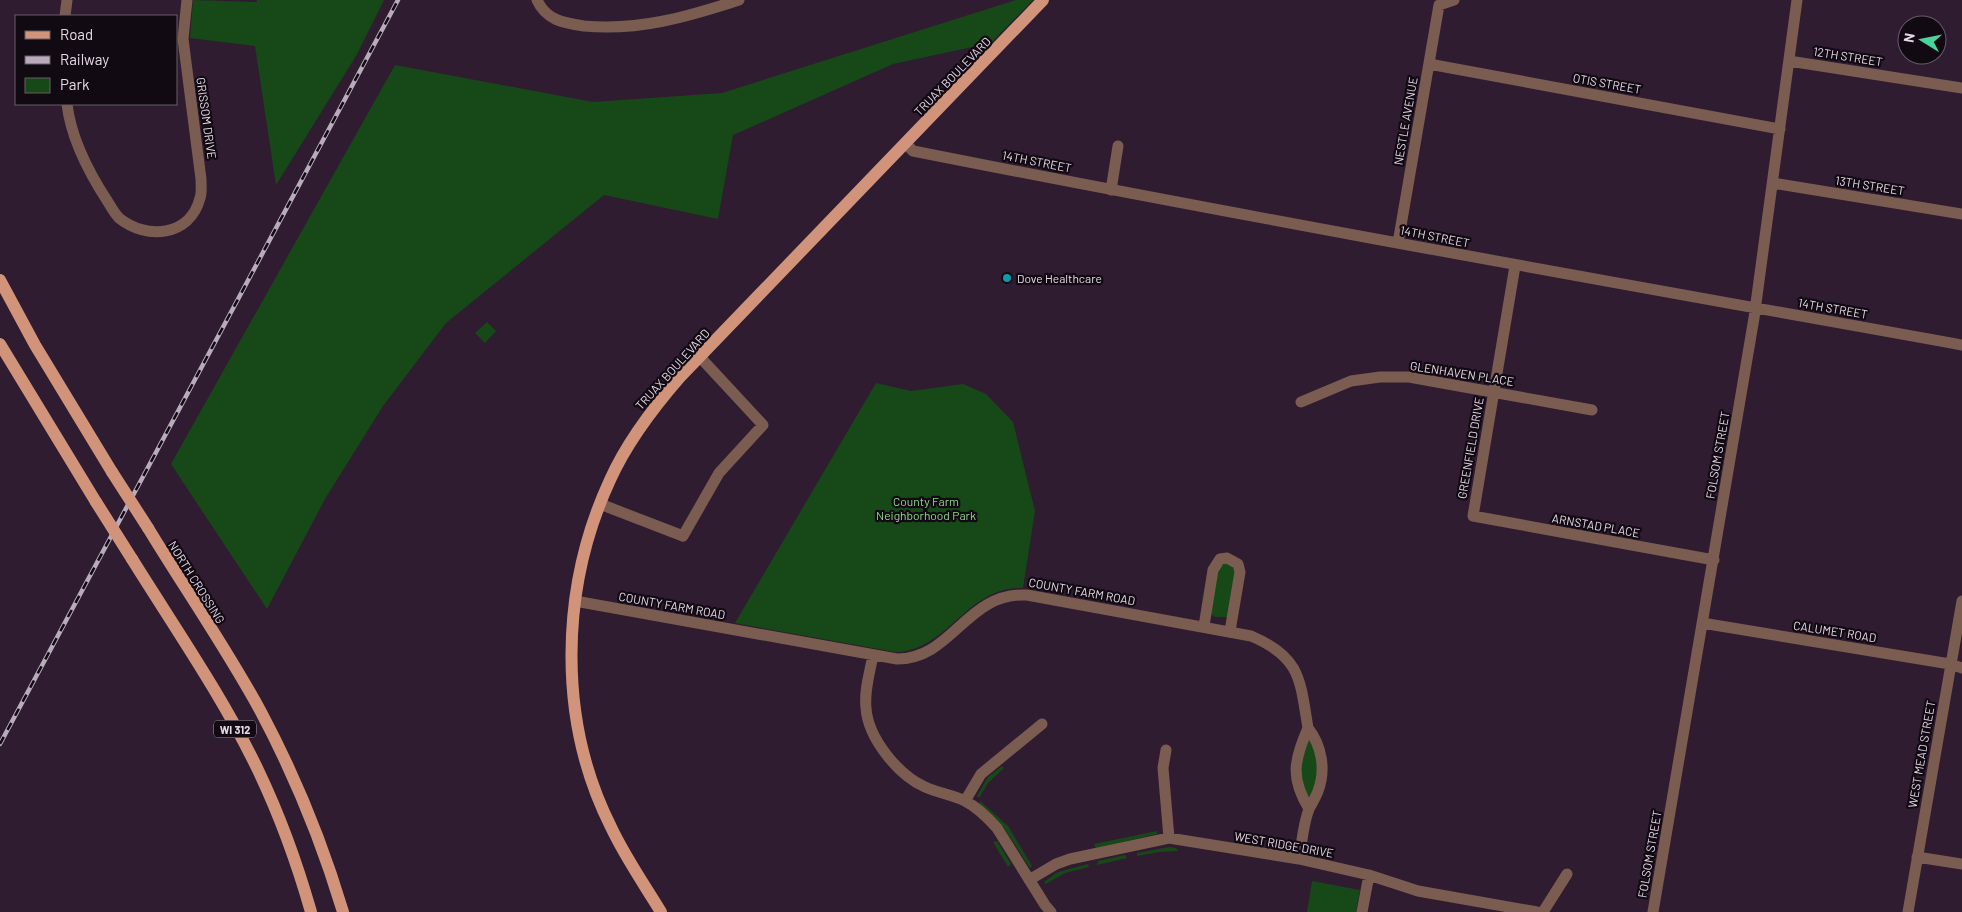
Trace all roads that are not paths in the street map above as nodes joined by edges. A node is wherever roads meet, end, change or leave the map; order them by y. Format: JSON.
{"nodes":[{"id":1,"x":66,"y":0,"type":"edge"},
{"id":2,"x":187,"y":0,"type":"edge"},
{"id":3,"x":739,"y":0,"type":"edge"},
{"id":4,"x":1043,"y":0,"type":"edge"},
{"id":5,"x":1454,"y":0,"type":"edge"},
{"id":6,"x":1797,"y":0,"type":"edge"},
{"id":7,"x":538,"y":4,"type":"edge"},
{"id":8,"x":65,"y":15,"type":"edge"},
{"id":9,"x":1789,"y":61,"type":"junction"},
{"id":10,"x":1429,"y":64,"type":"junction"},
{"id":11,"x":1962,"y":88,"type":"edge"},
{"id":12,"x":67,"y":105,"type":"edge"},
{"id":13,"x":1780,"y":129,"type":"junction"},
{"id":14,"x":906,"y":144,"type":"junction"},
{"id":15,"x":1118,"y":146,"type":"dead end"},
{"id":16,"x":1773,"y":183,"type":"junction"},
{"id":17,"x":1111,"y":190,"type":"junction"},
{"id":18,"x":1962,"y":214,"type":"edge"},
{"id":19,"x":1398,"y":243,"type":"junction"},
{"id":20,"x":1515,"y":266,"type":"junction"},
{"id":21,"x":0,"y":280,"type":"edge"},
{"id":22,"x":1756,"y":308,"type":"junction"},
{"id":23,"x":0,"y":344,"type":"edge"},
{"id":24,"x":1962,"y":345,"type":"edge"},
{"id":25,"x":699,"y":356,"type":"junction"},
{"id":26,"x":1494,"y":392,"type":"junction"},
{"id":27,"x":1301,"y":402,"type":"dead end"},
{"id":28,"x":1592,"y":410,"type":"dead end"},
{"id":29,"x":600,"y":504,"type":"junction"},
{"id":30,"x":1472,"y":516,"type":"joint"},
{"id":31,"x":1714,"y":560,"type":"junction"},
{"id":32,"x":575,"y":601,"type":"junction"},
{"id":33,"x":1962,"y":601,"type":"edge"},
{"id":34,"x":1702,"y":622,"type":"junction"},
{"id":35,"x":1204,"y":626,"type":"junction"},
{"id":36,"x":1230,"y":631,"type":"junction"},
{"id":37,"x":873,"y":655,"type":"junction"},
{"id":38,"x":1950,"y":664,"type":"junction"},
{"id":39,"x":1962,"y":668,"type":"edge"},
{"id":40,"x":1042,"y":724,"type":"dead end"},
{"id":41,"x":1308,"y":728,"type":"junction"},
{"id":42,"x":1166,"y":750,"type":"dead end"},
{"id":43,"x":965,"y":802,"type":"junction"},
{"id":44,"x":1309,"y":809,"type":"junction"},
{"id":45,"x":1169,"y":838,"type":"junction"},
{"id":46,"x":1917,"y":857,"type":"junction"},
{"id":47,"x":1299,"y":859,"type":"junction"},
{"id":48,"x":1962,"y":864,"type":"edge"},
{"id":49,"x":1567,"y":874,"type":"dead end"},
{"id":50,"x":1369,"y":875,"type":"junction"},
{"id":51,"x":1029,"y":880,"type":"junction"},
{"id":52,"x":311,"y":912,"type":"edge"},
{"id":53,"x":342,"y":912,"type":"edge"},
{"id":54,"x":661,"y":912,"type":"edge"},
{"id":55,"x":1051,"y":912,"type":"edge"},
{"id":56,"x":1362,"y":912,"type":"edge"},
{"id":57,"x":1537,"y":912,"type":"edge"},
{"id":58,"x":1544,"y":912,"type":"edge"},
{"id":59,"x":1653,"y":912,"type":"edge"},
{"id":60,"x":1908,"y":912,"type":"edge"}],
"edges":[{"from":1,"to":8,"type":"street"},
{"from":2,"to":12,"type":"street","name":"GRISSOM DRIVE"},
{"from":3,"to":7,"type":"street"},
{"from":4,"to":14,"type":"main road","name":"TRUAX BOULEVARD"},
{"from":5,"to":10,"type":"street","name":"NESTLE AVENUE"},
{"from":6,"to":9,"type":"street","name":"FOLSOM STREET"},
{"from":9,"to":11,"type":"street","name":"12TH STREET"},
{"from":9,"to":13,"type":"street","name":"FOLSOM STREET"},
{"from":10,"to":13,"type":"street","name":"OTIS STREET"},
{"from":10,"to":19,"type":"street","name":"NESTLE AVENUE"},
{"from":13,"to":16,"type":"street","name":"FOLSOM STREET"},
{"from":14,"to":17,"type":"street","name":"14TH STREET"},
{"from":14,"to":25,"type":"main road","name":"TRUAX BOULEVARD"},
{"from":15,"to":17,"type":"street"},
{"from":16,"to":18,"type":"street","name":"13TH STREET"},
{"from":16,"to":22,"type":"street","name":"FOLSOM STREET"},
{"from":17,"to":19,"type":"street","name":"14TH STREET"},
{"from":19,"to":20,"type":"street","name":"14TH STREET"},
{"from":20,"to":22,"type":"street","name":"14TH STREET"},
{"from":20,"to":26,"type":"street","name":"GREENFIELD DRIVE"},
{"from":21,"to":53,"type":"main road","name":"NORTH CROSSING","bridge":true},
{"from":22,"to":24,"type":"street","name":"14TH STREET"},
{"from":22,"to":31,"type":"street","name":"FOLSOM STREET"},
{"from":23,"to":52,"type":"main road","number":"WI 312","bridge":true},
{"from":25,"to":29,"type":"main road","name":"TRUAX BOULEVARD"},
{"from":25,"to":29,"type":"street"},
{"from":26,"to":27,"type":"street","name":"GLENHAVEN PLACE"},
{"from":26,"to":28,"type":"street","name":"GLENHAVEN PLACE"},
{"from":26,"to":30,"type":"street","name":"GREENFIELD DRIVE"},
{"from":29,"to":32,"type":"main road","name":"TRUAX BOULEVARD"},
{"from":30,"to":31,"type":"street","name":"ARNSTAD PLACE"},
{"from":31,"to":34,"type":"street","name":"FOLSOM STREET"},
{"from":32,"to":37,"type":"street","name":"COUNTY FARM ROAD"},
{"from":32,"to":54,"type":"main road","name":"TRUAX BOULEVARD"},
{"from":33,"to":38,"type":"street","name":"WEST MEAD STREET"},
{"from":34,"to":38,"type":"street","name":"CALUMET ROAD"},
{"from":34,"to":59,"type":"street","name":"FOLSOM STREET"},
{"from":35,"to":36,"type":"street","name":"COUNTY FARM ROAD"},
{"from":35,"to":36,"type":"street"},
{"from":35,"to":37,"type":"street","name":"COUNTY FARM ROAD"},
{"from":36,"to":41,"type":"street","name":"COUNTY FARM ROAD"},
{"from":37,"to":43,"type":"street"},
{"from":38,"to":39,"type":"street","name":"CALUMET ROAD"},
{"from":38,"to":46,"type":"street","name":"WEST MEAD STREET"},
{"from":40,"to":43,"type":"street"},
{"from":41,"to":44,"type":"street","name":"COUNTY FARM ROAD"},
{"from":41,"to":44,"type":"street","name":"COUNTY FARM ROAD"},
{"from":42,"to":45,"type":"street"},
{"from":43,"to":51,"type":"street"},
{"from":44,"to":47,"type":"street","name":"COUNTY FARM ROAD"},
{"from":45,"to":47,"type":"street","name":"WEST RIDGE DRIVE"},
{"from":45,"to":51,"type":"street","name":"WEST RIDGE DRIVE"},
{"from":46,"to":48,"type":"street"},
{"from":46,"to":60,"type":"street","name":"WEST MEAD STREET"},
{"from":47,"to":50,"type":"street","name":"WEST RIDGE DRIVE"},
{"from":49,"to":58,"type":"street"},
{"from":50,"to":56,"type":"street"},
{"from":50,"to":57,"type":"street","name":"WEST RIDGE DRIVE"},
{"from":51,"to":55,"type":"street"}]}
